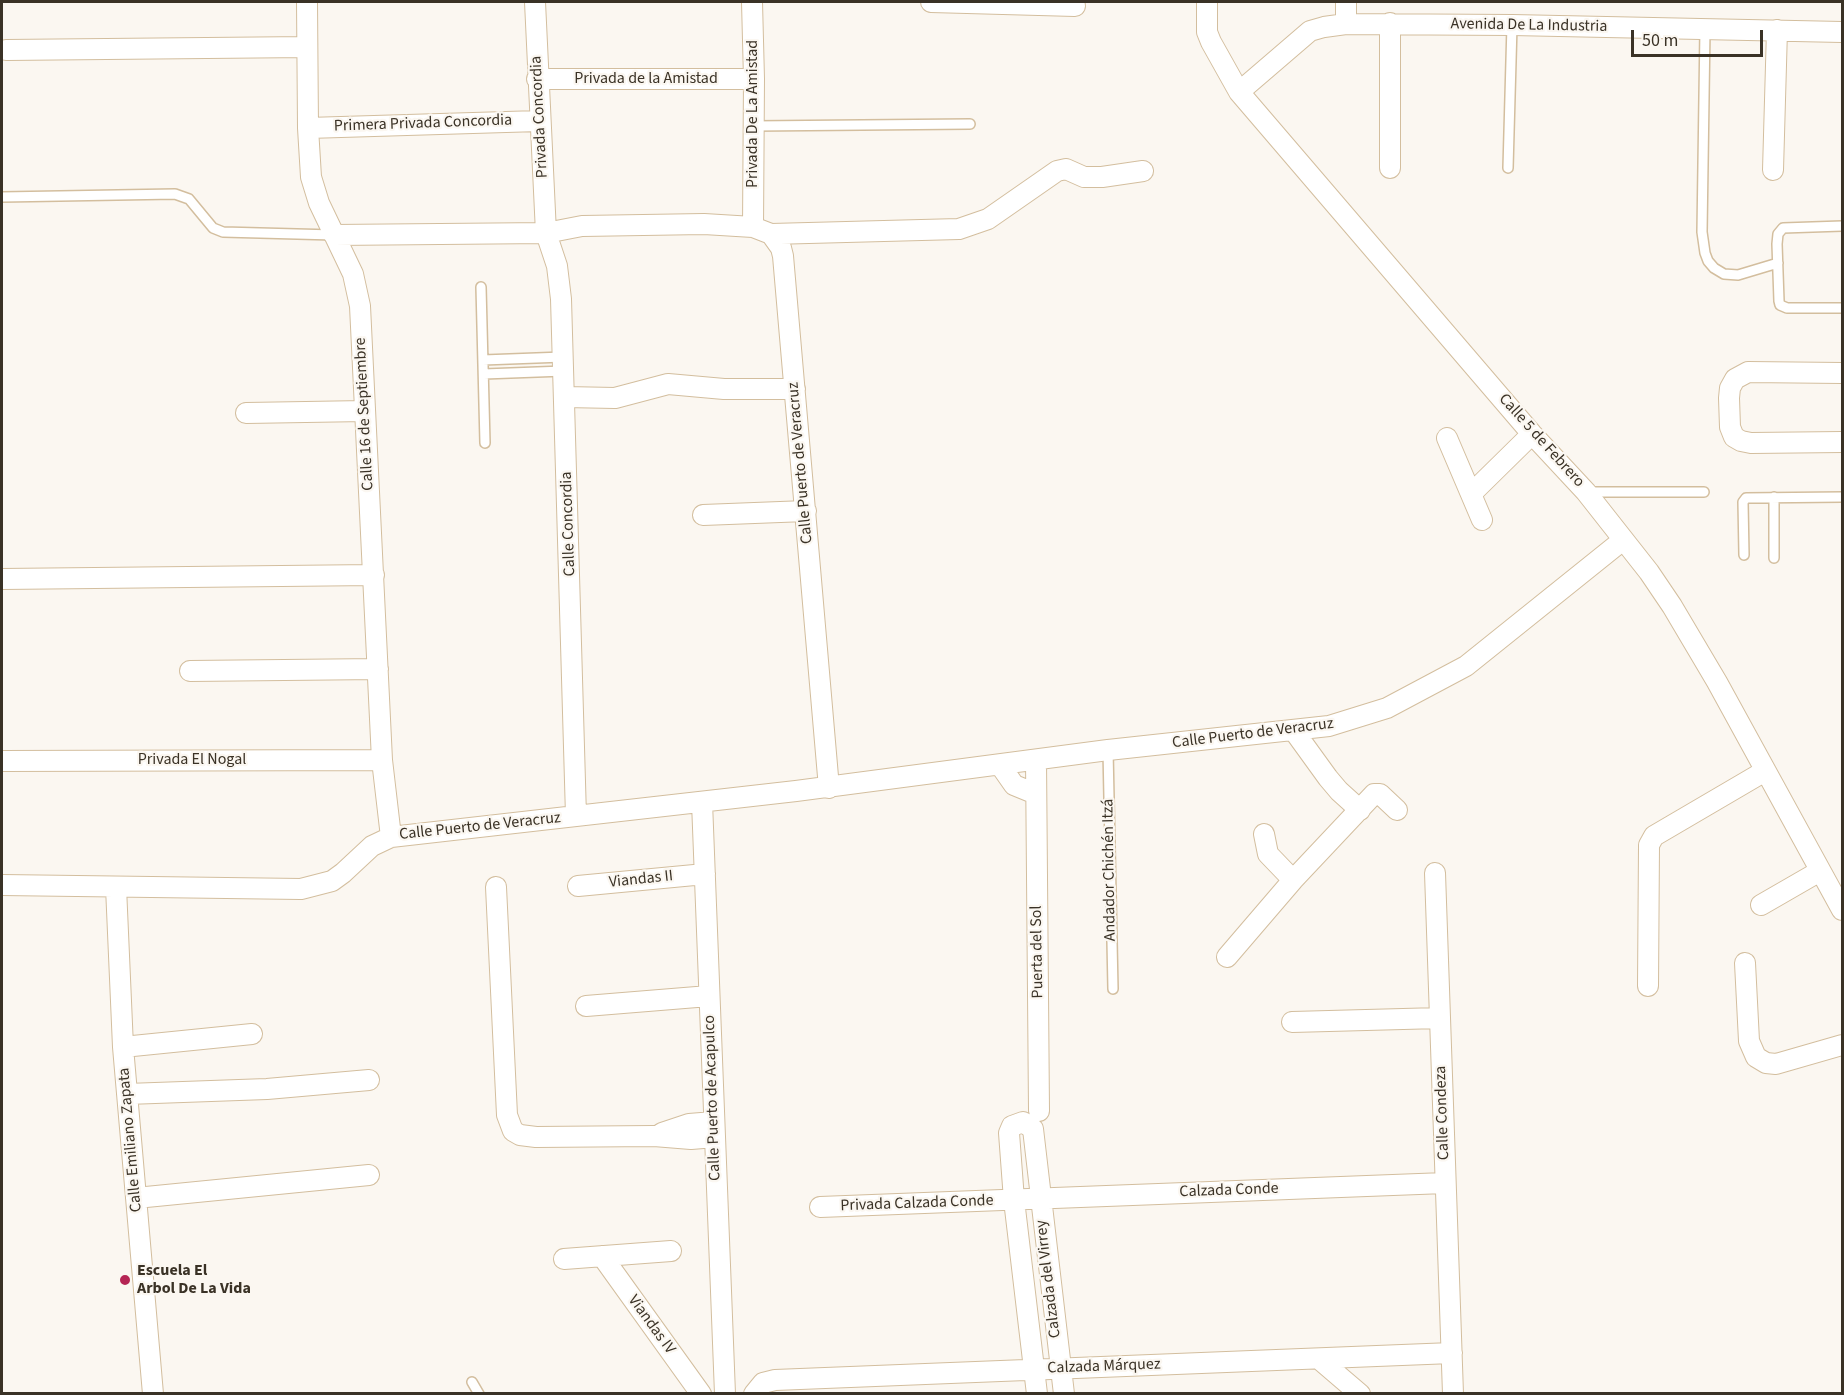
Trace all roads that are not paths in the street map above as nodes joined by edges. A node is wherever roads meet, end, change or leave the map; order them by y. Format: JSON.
{"nodes":[{"id":1,"x":307,"y":2,"type":"edge"},
{"id":2,"x":535,"y":2,"type":"edge"},
{"id":3,"x":752,"y":2,"type":"edge"},
{"id":4,"x":931,"y":2,"type":"edge"},
{"id":5,"x":1207,"y":2,"type":"edge"},
{"id":6,"x":1346,"y":2,"type":"edge"},
{"id":7,"x":1075,"y":6,"type":"dead end"},
{"id":8,"x":1390,"y":23,"type":"junction"},
{"id":9,"x":1346,"y":24,"type":"junction"},
{"id":10,"x":1512,"y":25,"type":"junction"},
{"id":11,"x":1705,"y":29,"type":"junction"},
{"id":12,"x":1776,"y":30,"type":"junction"},
{"id":13,"x":1842,"y":32,"type":"edge"},
{"id":14,"x":307,"y":47,"type":"junction"},
{"id":15,"x":6,"y":50,"type":"dead end"},
{"id":16,"x":537,"y":79,"type":"junction"},
{"id":17,"x":754,"y":79,"type":"junction"},
{"id":18,"x":1239,"y":92,"type":"junction"},
{"id":19,"x":539,"y":121,"type":"junction"},
{"id":20,"x":970,"y":124,"type":"dead end"},
{"id":21,"x":754,"y":126,"type":"junction"},
{"id":22,"x":308,"y":128,"type":"junction"},
{"id":23,"x":1390,"y":168,"type":"dead end"},
{"id":24,"x":1509,"y":168,"type":"dead end"},
{"id":25,"x":1773,"y":170,"type":"dead end"},
{"id":26,"x":1143,"y":171,"type":"dead end"},
{"id":27,"x":2,"y":197,"type":"edge"},
{"id":28,"x":1842,"y":226,"type":"edge"},
{"id":29,"x":753,"y":227,"type":"junction"},
{"id":30,"x":546,"y":233,"type":"junction"},
{"id":31,"x":771,"y":234,"type":"junction"},
{"id":32,"x":334,"y":235,"type":"junction"},
{"id":33,"x":1778,"y":263,"type":"junction"},
{"id":34,"x":482,"y":287,"type":"dead end"},
{"id":35,"x":1842,"y":308,"type":"edge"},
{"id":36,"x":483,"y":360,"type":"junction"},
{"id":37,"x":563,"y":364,"type":"junction"},
{"id":38,"x":1842,"y":373,"type":"edge"},
{"id":39,"x":484,"y":374,"type":"junction"},
{"id":40,"x":795,"y":389,"type":"junction"},
{"id":41,"x":565,"y":397,"type":"junction"},
{"id":42,"x":365,"y":411,"type":"junction"},
{"id":43,"x":246,"y":413,"type":"dead end"},
{"id":44,"x":1532,"y":434,"type":"junction"},
{"id":45,"x":1447,"y":438,"type":"dead end"},
{"id":46,"x":1842,"y":442,"type":"edge"},
{"id":47,"x":485,"y":443,"type":"dead end"},
{"id":48,"x":1586,"y":492,"type":"junction"},
{"id":49,"x":1704,"y":492,"type":"dead end"},
{"id":50,"x":1472,"y":494,"type":"junction"},
{"id":51,"x":1774,"y":496,"type":"junction"},
{"id":52,"x":1842,"y":497,"type":"edge"},
{"id":53,"x":806,"y":512,"type":"junction"},
{"id":54,"x":703,"y":515,"type":"dead end"},
{"id":55,"x":1482,"y":520,"type":"dead end"},
{"id":56,"x":1623,"y":540,"type":"junction"},
{"id":57,"x":1744,"y":555,"type":"dead end"},
{"id":58,"x":1774,"y":558,"type":"dead end"},
{"id":59,"x":374,"y":575,"type":"junction"},
{"id":60,"x":2,"y":579,"type":"edge"},
{"id":61,"x":378,"y":669,"type":"junction"},
{"id":62,"x":190,"y":671,"type":"dead end"},
{"id":63,"x":1294,"y":731,"type":"junction"},
{"id":64,"x":1108,"y":750,"type":"junction"},
{"id":65,"x":382,"y":760,"type":"junction"},
{"id":66,"x":1036,"y":760,"type":"junction"},
{"id":67,"x":2,"y":761,"type":"edge"},
{"id":68,"x":1000,"y":765,"type":"junction"},
{"id":69,"x":1765,"y":771,"type":"junction"},
{"id":70,"x":829,"y":788,"type":"junction"},
{"id":71,"x":1036,"y":794,"type":"junction"},
{"id":72,"x":702,"y":802,"type":"junction"},
{"id":73,"x":1360,"y":810,"type":"junction"},
{"id":74,"x":1397,"y":810,"type":"dead end"},
{"id":75,"x":576,"y":816,"type":"junction"},
{"id":76,"x":1264,"y":834,"type":"dead end"},
{"id":77,"x":391,"y":837,"type":"junction"},
{"id":78,"x":1820,"y":871,"type":"junction"},
{"id":79,"x":1435,"y":873,"type":"dead end"},
{"id":80,"x":705,"y":874,"type":"junction"},
{"id":81,"x":1293,"y":880,"type":"junction"},
{"id":82,"x":2,"y":885,"type":"edge"},
{"id":83,"x":578,"y":886,"type":"dead end"},
{"id":84,"x":116,"y":887,"type":"junction"},
{"id":85,"x":496,"y":888,"type":"dead end"},
{"id":86,"x":1761,"y":905,"type":"dead end"},
{"id":87,"x":1842,"y":910,"type":"edge"},
{"id":88,"x":1227,"y":957,"type":"dead end"},
{"id":89,"x":1745,"y":963,"type":"dead end"},
{"id":90,"x":1648,"y":986,"type":"dead end"},
{"id":91,"x":1113,"y":989,"type":"dead end"},
{"id":92,"x":709,"y":996,"type":"junction"},
{"id":93,"x":586,"y":1006,"type":"dead end"},
{"id":94,"x":1440,"y":1018,"type":"junction"},
{"id":95,"x":1292,"y":1022,"type":"dead end"},
{"id":96,"x":252,"y":1034,"type":"dead end"},
{"id":97,"x":1842,"y":1045,"type":"edge"},
{"id":98,"x":123,"y":1047,"type":"junction"},
{"id":99,"x":369,"y":1080,"type":"dead end"},
{"id":100,"x":127,"y":1094,"type":"junction"},
{"id":101,"x":1039,"y":1111,"type":"dead end"},
{"id":102,"x":715,"y":1130,"type":"junction"},
{"id":103,"x":369,"y":1175,"type":"dead end"},
{"id":104,"x":1445,"y":1183,"type":"junction"},
{"id":105,"x":136,"y":1198,"type":"junction"},
{"id":106,"x":1040,"y":1199,"type":"junction"},
{"id":107,"x":1014,"y":1200,"type":"junction"},
{"id":108,"x":820,"y":1208,"type":"dead end"},
{"id":109,"x":671,"y":1251,"type":"dead end"},
{"id":110,"x":602,"y":1256,"type":"junction"},
{"id":111,"x":564,"y":1259,"type":"dead end"},
{"id":112,"x":1452,"y":1353,"type":"junction"},
{"id":113,"x":1319,"y":1359,"type":"junction"},
{"id":114,"x":1060,"y":1369,"type":"junction"},
{"id":115,"x":1034,"y":1371,"type":"junction"},
{"id":116,"x":472,"y":1382,"type":"dead end"},
{"id":117,"x":756,"y":1390,"type":"edge"},
{"id":118,"x":153,"y":1394,"type":"edge"},
{"id":119,"x":479,"y":1394,"type":"edge"},
{"id":120,"x":701,"y":1394,"type":"edge"},
{"id":121,"x":725,"y":1394,"type":"edge"},
{"id":122,"x":1037,"y":1394,"type":"edge"},
{"id":123,"x":1064,"y":1394,"type":"edge"},
{"id":124,"x":1360,"y":1394,"type":"edge"},
{"id":125,"x":1454,"y":1394,"type":"edge"}],
"edges":[{"from":1,"to":14,"type":"street","name":"Calle 16 de Septiembre"},
{"from":2,"to":16,"type":"street","name":"Privada Concordia"},
{"from":3,"to":17,"type":"street","name":"Privada De La Amistad"},
{"from":4,"to":7,"type":"street"},
{"from":5,"to":18,"type":"street","name":"Calle 5 de Febrero"},
{"from":6,"to":9,"type":"street"},
{"from":8,"to":9,"type":"street","name":"Avenida De La Industria"},
{"from":8,"to":10,"type":"street","name":"Avenida De La Industria"},
{"from":8,"to":23,"type":"street"},
{"from":9,"to":18,"type":"street","name":"Avenida De La Industria"},
{"from":10,"to":11,"type":"street","name":"Avenida De La Industria"},
{"from":10,"to":24,"type":"lane"},
{"from":11,"to":12,"type":"street","name":"Avenida De La Industria"},
{"from":11,"to":33,"type":"lane"},
{"from":12,"to":13,"type":"street","name":"Avenida De La Industria"},
{"from":12,"to":25,"type":"street"},
{"from":14,"to":15,"type":"street"},
{"from":14,"to":22,"type":"street","name":"Calle 16 de Septiembre"},
{"from":16,"to":17,"type":"street","name":"Privada de la Amistad"},
{"from":16,"to":19,"type":"street","name":"Privada Concordia"},
{"from":17,"to":21,"type":"street","name":"Privada De La Amistad"},
{"from":18,"to":44,"type":"street","name":"Calle 5 de Febrero"},
{"from":19,"to":22,"type":"street","name":"Primera Privada Concordia"},
{"from":19,"to":30,"type":"street","name":"Privada Concordia"},
{"from":20,"to":21,"type":"lane"},
{"from":21,"to":29,"type":"street","name":"Privada De La Amistad"},
{"from":22,"to":32,"type":"street","name":"Calle 16 de Septiembre"},
{"from":26,"to":31,"type":"street"},
{"from":27,"to":32,"type":"lane"},
{"from":28,"to":33,"type":"lane"},
{"from":29,"to":30,"type":"street"},
{"from":29,"to":31,"type":"street"},
{"from":30,"to":32,"type":"street"},
{"from":30,"to":37,"type":"street","name":"Calle Concordia"},
{"from":31,"to":40,"type":"street","name":"Calle Puerto de Veracruz"},
{"from":32,"to":42,"type":"street","name":"Calle 16 de Septiembre"},
{"from":33,"to":35,"type":"lane"},
{"from":34,"to":36,"type":"lane"},
{"from":36,"to":37,"type":"lane"},
{"from":36,"to":39,"type":"lane"},
{"from":37,"to":39,"type":"lane"},
{"from":37,"to":41,"type":"street","name":"Calle Concordia"},
{"from":38,"to":46,"type":"street"},
{"from":39,"to":47,"type":"lane"},
{"from":40,"to":41,"type":"street"},
{"from":40,"to":53,"type":"street","name":"Calle Puerto de Veracruz"},
{"from":41,"to":75,"type":"street","name":"Calle Concordia"},
{"from":42,"to":43,"type":"street"},
{"from":42,"to":59,"type":"street","name":"Calle 16 de Septiembre"},
{"from":44,"to":48,"type":"street","name":"Calle 5 de Febrero"},
{"from":44,"to":50,"type":"street"},
{"from":45,"to":50,"type":"street"},
{"from":48,"to":49,"type":"lane"},
{"from":48,"to":56,"type":"street","name":"Calle 5 de Febrero"},
{"from":50,"to":55,"type":"street"},
{"from":51,"to":52,"type":"lane"},
{"from":51,"to":57,"type":"lane"},
{"from":51,"to":58,"type":"lane"},
{"from":53,"to":54,"type":"street"},
{"from":53,"to":70,"type":"street","name":"Calle Puerto de Veracruz"},
{"from":56,"to":63,"type":"street","name":"Calle Puerto de Veracruz"},
{"from":56,"to":69,"type":"street","name":"Calle 5 de Febrero"},
{"from":59,"to":60,"type":"street"},
{"from":59,"to":61,"type":"street","name":"Calle 16 de Septiembre"},
{"from":61,"to":62,"type":"street"},
{"from":61,"to":65,"type":"street","name":"Calle 16 de Septiembre"},
{"from":63,"to":64,"type":"street","name":"Calle Puerto de Veracruz"},
{"from":63,"to":73,"type":"street"},
{"from":64,"to":66,"type":"street","name":"Calle Puerto de Veracruz"},
{"from":64,"to":91,"type":"lane","name":"Andador Chichén Itzá"},
{"from":65,"to":67,"type":"street","name":"Privada El Nogal"},
{"from":65,"to":77,"type":"street","name":"Calle 16 de Septiembre"},
{"from":66,"to":68,"type":"street","name":"Calle Puerto de Veracruz"},
{"from":66,"to":71,"type":"street","name":"Puerta del Sol"},
{"from":68,"to":70,"type":"street","name":"Calle Puerto de Veracruz"},
{"from":68,"to":71,"type":"street"},
{"from":69,"to":78,"type":"street","name":"Calle 5 de Febrero"},
{"from":69,"to":90,"type":"street"},
{"from":70,"to":72,"type":"street","name":"Calle Puerto de Veracruz"},
{"from":71,"to":101,"type":"street","name":"Puerta del Sol"},
{"from":72,"to":75,"type":"street","name":"Calle Puerto de Veracruz"},
{"from":72,"to":80,"type":"street","name":"Calle Puerto de Acapulco"},
{"from":73,"to":74,"type":"street"},
{"from":73,"to":81,"type":"street"},
{"from":75,"to":77,"type":"street","name":"Calle Puerto de Veracruz"},
{"from":76,"to":81,"type":"street"},
{"from":77,"to":84,"type":"street","name":"Calle Puerto de Veracruz"},
{"from":78,"to":86,"type":"street"},
{"from":78,"to":87,"type":"street","name":"Calle 5 de Febrero"},
{"from":79,"to":94,"type":"street","name":"Calle Condeza"},
{"from":80,"to":83,"type":"street","name":"Viandas II"},
{"from":80,"to":92,"type":"street","name":"Calle Puerto de Acapulco"},
{"from":81,"to":88,"type":"street"},
{"from":82,"to":84,"type":"street","name":"Calle Puerto de Veracruz"},
{"from":84,"to":98,"type":"street","name":"Calle Emiliano Zapata"},
{"from":85,"to":102,"type":"street"},
{"from":89,"to":97,"type":"street"},
{"from":92,"to":93,"type":"street"},
{"from":92,"to":102,"type":"street","name":"Calle Puerto de Acapulco"},
{"from":94,"to":95,"type":"street"},
{"from":94,"to":104,"type":"street","name":"Calle Condeza"},
{"from":96,"to":98,"type":"street"},
{"from":98,"to":100,"type":"street","name":"Calle Emiliano Zapata"},
{"from":99,"to":100,"type":"street"},
{"from":100,"to":105,"type":"street","name":"Calle Emiliano Zapata"},
{"from":102,"to":121,"type":"street","name":"Calle Puerto de Acapulco"},
{"from":103,"to":105,"type":"street"},
{"from":104,"to":106,"type":"street","name":"Calzada Conde"},
{"from":104,"to":112,"type":"street","name":"Calle Condeza"},
{"from":105,"to":118,"type":"street","name":"Calle Emiliano Zapata"},
{"from":106,"to":107,"type":"street","name":"Calzada Conde"},
{"from":106,"to":107,"type":"street","name":"Calzada del Virrey"},
{"from":106,"to":114,"type":"street","name":"Calzada del Virrey"},
{"from":107,"to":108,"type":"street","name":"Privada Calzada Conde"},
{"from":107,"to":115,"type":"street","name":"Calzada del Virrey"},
{"from":109,"to":110,"type":"street"},
{"from":110,"to":111,"type":"street"},
{"from":110,"to":120,"type":"street","name":"Viandas IV"},
{"from":112,"to":113,"type":"street","name":"Calzada Márquez"},
{"from":112,"to":125,"type":"street","name":"Calle Condeza"},
{"from":113,"to":114,"type":"street","name":"Calzada Márquez"},
{"from":113,"to":124,"type":"street"},
{"from":114,"to":115,"type":"street","name":"Calzada Márquez"},
{"from":114,"to":123,"type":"street","name":"Calzada del Virrey"},
{"from":115,"to":117,"type":"street","name":"Calzada Márquez"},
{"from":115,"to":122,"type":"street","name":"Calzada del Virrey"},
{"from":116,"to":119,"type":"lane"}]}
